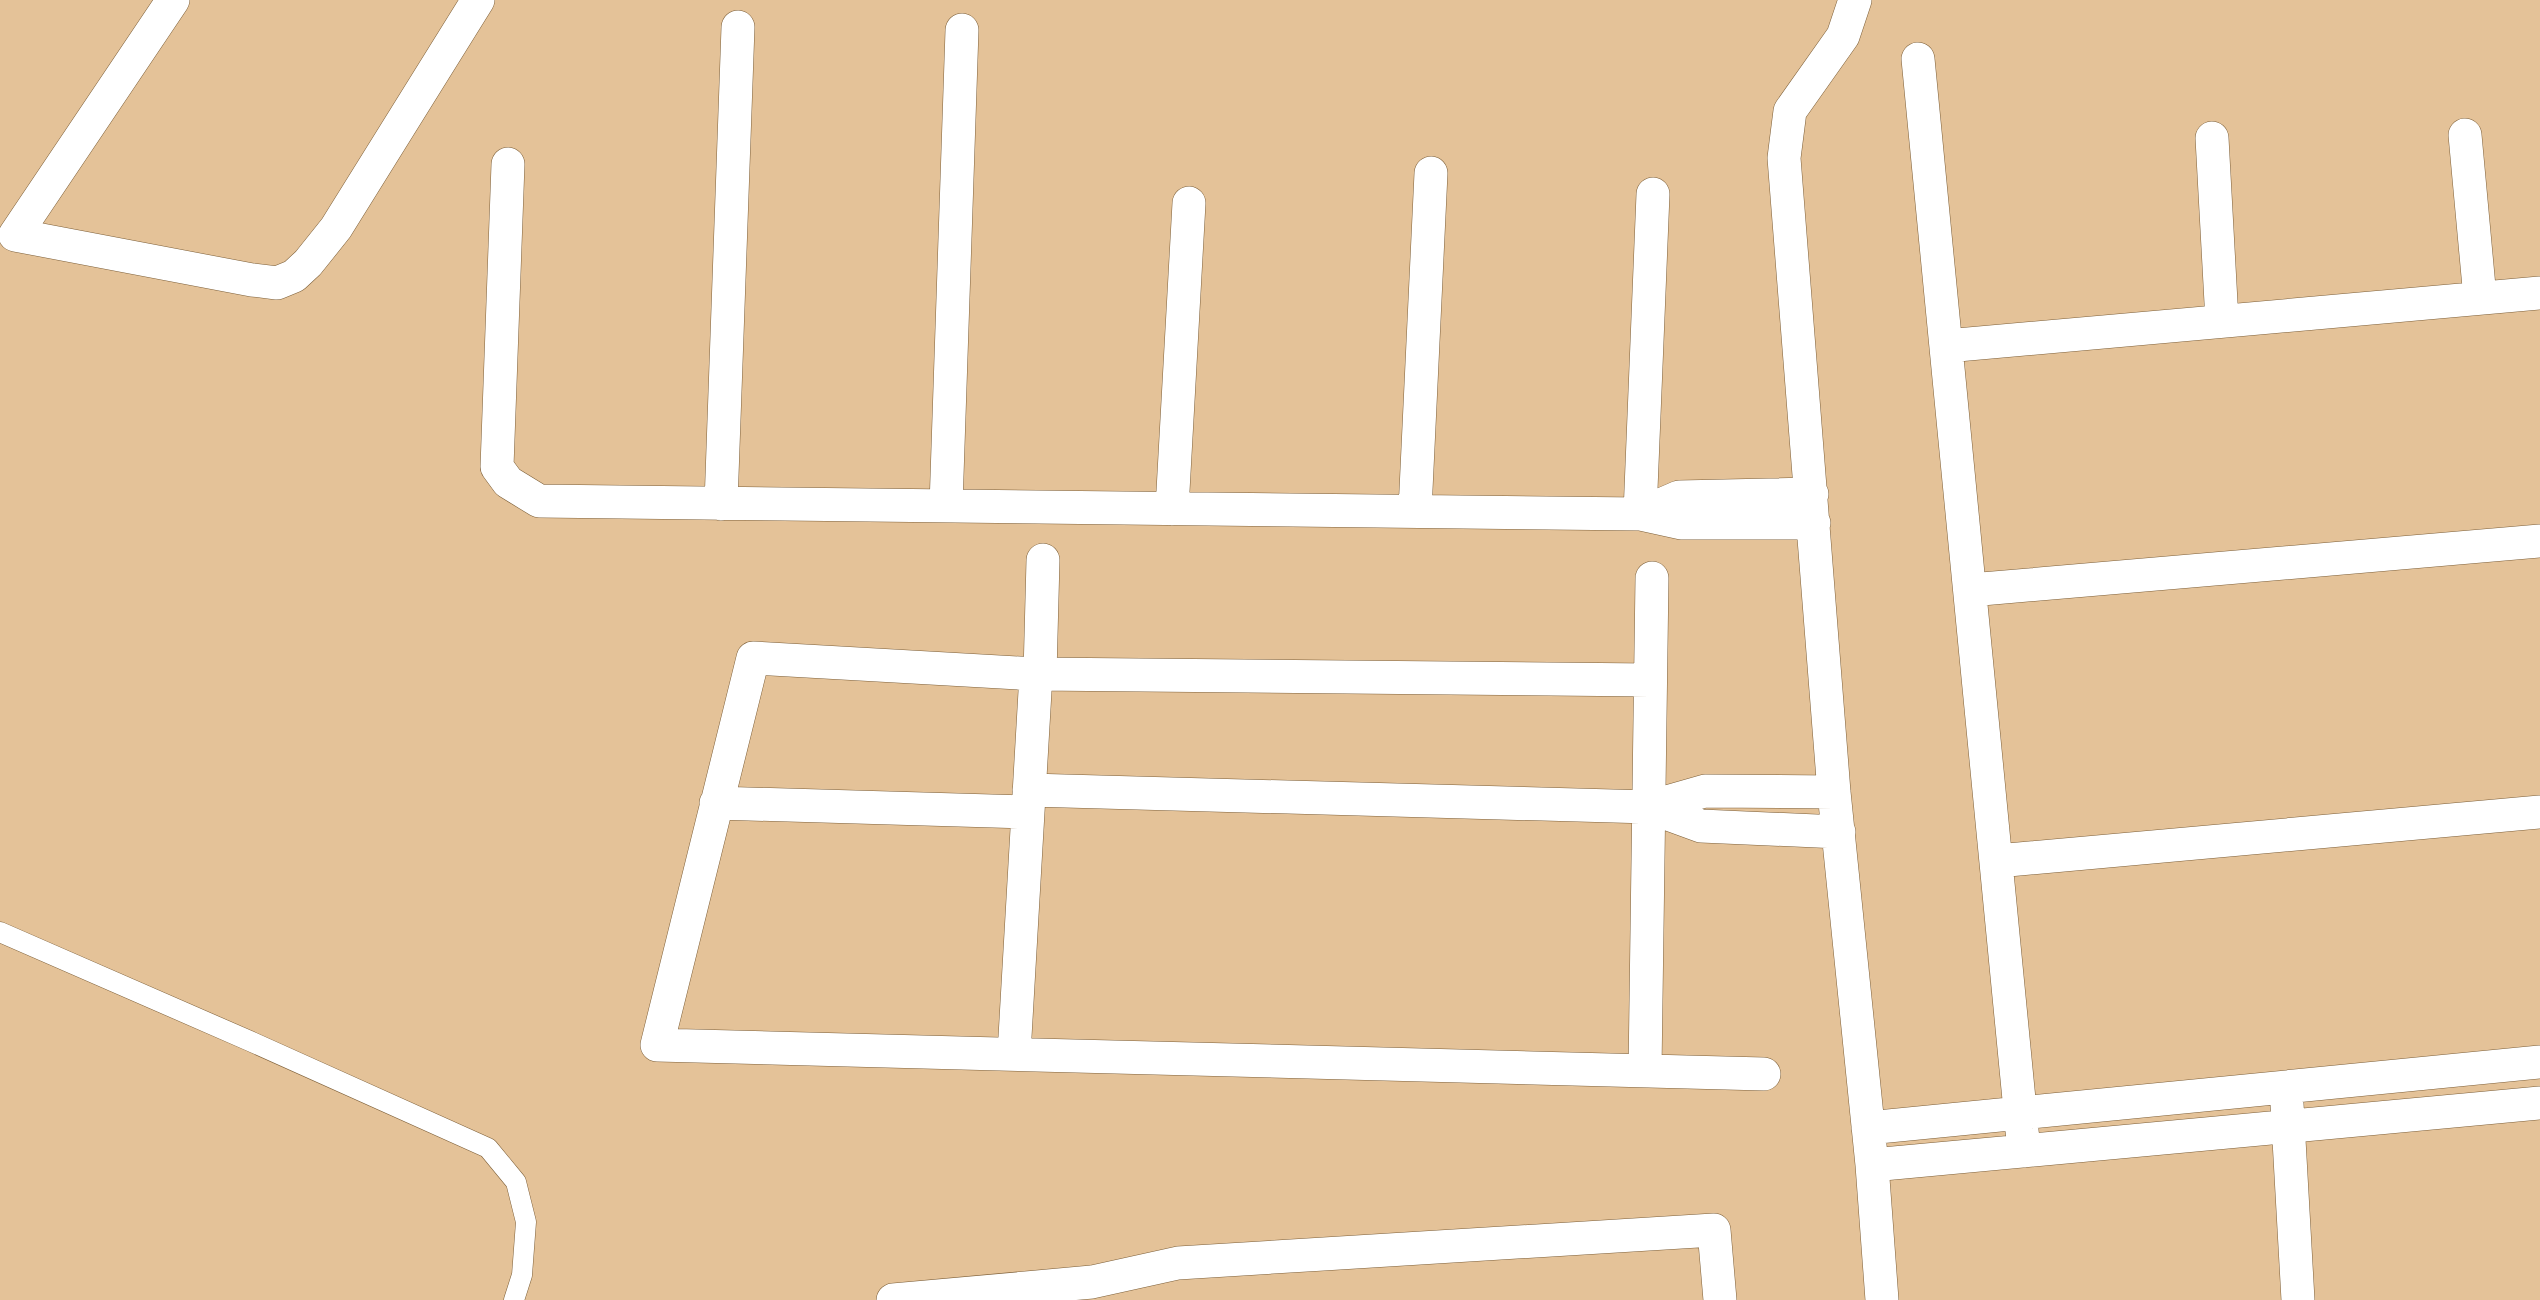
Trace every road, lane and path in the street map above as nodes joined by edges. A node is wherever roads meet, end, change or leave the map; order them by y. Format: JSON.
{"nodes":[{"id":1,"x":173,"y":0,"type":"edge"},
{"id":2,"x":478,"y":0,"type":"edge"},
{"id":3,"x":1855,"y":0,"type":"edge"},
{"id":4,"x":738,"y":27,"type":"dead end"},
{"id":5,"x":962,"y":30,"type":"dead end"},
{"id":6,"x":1918,"y":59,"type":"dead end"},
{"id":7,"x":2465,"y":135,"type":"dead end"},
{"id":8,"x":2212,"y":138,"type":"dead end"},
{"id":9,"x":508,"y":164,"type":"dead end"},
{"id":10,"x":1431,"y":173,"type":"dead end"},
{"id":11,"x":1653,"y":194,"type":"dead end"},
{"id":12,"x":1189,"y":204,"type":"dead end"},
{"id":13,"x":2540,"y":293,"type":"edge"},
{"id":14,"x":2480,"y":298,"type":"junction"},
{"id":15,"x":2222,"y":321,"type":"junction"},
{"id":16,"x":1946,"y":346,"type":"junction"},
{"id":17,"x":721,"y":504,"type":"junction"},
{"id":18,"x":946,"y":506,"type":"junction"},
{"id":19,"x":1813,"y":508,"type":"junction"},
{"id":20,"x":1172,"y":509,"type":"junction"},
{"id":21,"x":1415,"y":511,"type":"junction"},
{"id":22,"x":1640,"y":514,"type":"junction"},
{"id":23,"x":2540,"y":541,"type":"edge"},
{"id":24,"x":1042,"y":560,"type":"dead end"},
{"id":25,"x":1652,"y":578,"type":"dead end"},
{"id":26,"x":1970,"y":590,"type":"junction"},
{"id":27,"x":1038,"y":674,"type":"junction"},
{"id":28,"x":1650,"y":680,"type":"junction"},
{"id":29,"x":1834,"y":792,"type":"junction"},
{"id":30,"x":1029,"y":801,"type":"junction"},
{"id":31,"x":716,"y":802,"type":"junction"},
{"id":32,"x":1649,"y":807,"type":"junction"},
{"id":33,"x":2540,"y":812,"type":"edge"},
{"id":34,"x":1839,"y":832,"type":"junction"},
{"id":35,"x":1996,"y":861,"type":"junction"},
{"id":36,"x":0,"y":932,"type":"edge"},
{"id":37,"x":1014,"y":1054,"type":"junction"},
{"id":38,"x":2540,"y":1062,"type":"edge"},
{"id":39,"x":1645,"y":1071,"type":"junction"},
{"id":40,"x":1764,"y":1074,"type":"dead end"},
{"id":41,"x":2286,"y":1087,"type":"junction"},
{"id":42,"x":2540,"y":1103,"type":"edge"},
{"id":43,"x":2020,"y":1113,"type":"junction"},
{"id":44,"x":2288,"y":1126,"type":"junction"},
{"id":45,"x":1868,"y":1128,"type":"junction"},
{"id":46,"x":2024,"y":1151,"type":"junction"},
{"id":47,"x":1872,"y":1165,"type":"junction"},
{"id":48,"x":1093,"y":1291,"type":"edge"},
{"id":49,"x":514,"y":1300,"type":"edge"},
{"id":50,"x":893,"y":1300,"type":"edge"},
{"id":51,"x":1719,"y":1300,"type":"edge"},
{"id":52,"x":1882,"y":1300,"type":"edge"},
{"id":53,"x":2298,"y":1300,"type":"edge"}],
"edges":[{"from":1,"to":2,"type":"street"},
{"from":3,"to":19,"type":"street"},
{"from":4,"to":17,"type":"street"},
{"from":5,"to":18,"type":"street"},
{"from":6,"to":16,"type":"street"},
{"from":7,"to":14,"type":"street"},
{"from":8,"to":15,"type":"street"},
{"from":9,"to":17,"type":"street"},
{"from":10,"to":21,"type":"street"},
{"from":11,"to":22,"type":"street"},
{"from":12,"to":20,"type":"street"},
{"from":13,"to":14,"type":"street"},
{"from":14,"to":15,"type":"street"},
{"from":15,"to":16,"type":"street"},
{"from":16,"to":26,"type":"street"},
{"from":17,"to":18,"type":"street"},
{"from":18,"to":20,"type":"street"},
{"from":19,"to":22,"type":"street"},
{"from":19,"to":29,"type":"street"},
{"from":20,"to":21,"type":"street"},
{"from":21,"to":22,"type":"street"},
{"from":23,"to":26,"type":"street"},
{"from":24,"to":27,"type":"street"},
{"from":25,"to":28,"type":"street"},
{"from":26,"to":35,"type":"street"},
{"from":27,"to":28,"type":"street"},
{"from":27,"to":30,"type":"street"},
{"from":27,"to":31,"type":"street"},
{"from":28,"to":32,"type":"street"},
{"from":29,"to":32,"type":"street"},
{"from":29,"to":34,"type":"street"},
{"from":30,"to":31,"type":"street"},
{"from":30,"to":32,"type":"street"},
{"from":30,"to":37,"type":"street"},
{"from":31,"to":37,"type":"street"},
{"from":32,"to":34,"type":"street"},
{"from":32,"to":39,"type":"street"},
{"from":33,"to":35,"type":"street"},
{"from":34,"to":45,"type":"street"},
{"from":35,"to":43,"type":"street"},
{"from":36,"to":49,"type":"lane"},
{"from":37,"to":39,"type":"street"},
{"from":38,"to":41,"type":"street"},
{"from":39,"to":40,"type":"street"},
{"from":41,"to":43,"type":"street"},
{"from":41,"to":44,"type":"street"},
{"from":42,"to":44,"type":"street"},
{"from":43,"to":45,"type":"street"},
{"from":43,"to":46,"type":"street"},
{"from":44,"to":46,"type":"street"},
{"from":44,"to":53,"type":"street"},
{"from":45,"to":47,"type":"street"},
{"from":46,"to":47,"type":"street"},
{"from":47,"to":52,"type":"street"},
{"from":48,"to":50,"type":"street"},
{"from":48,"to":51,"type":"street"}]}
